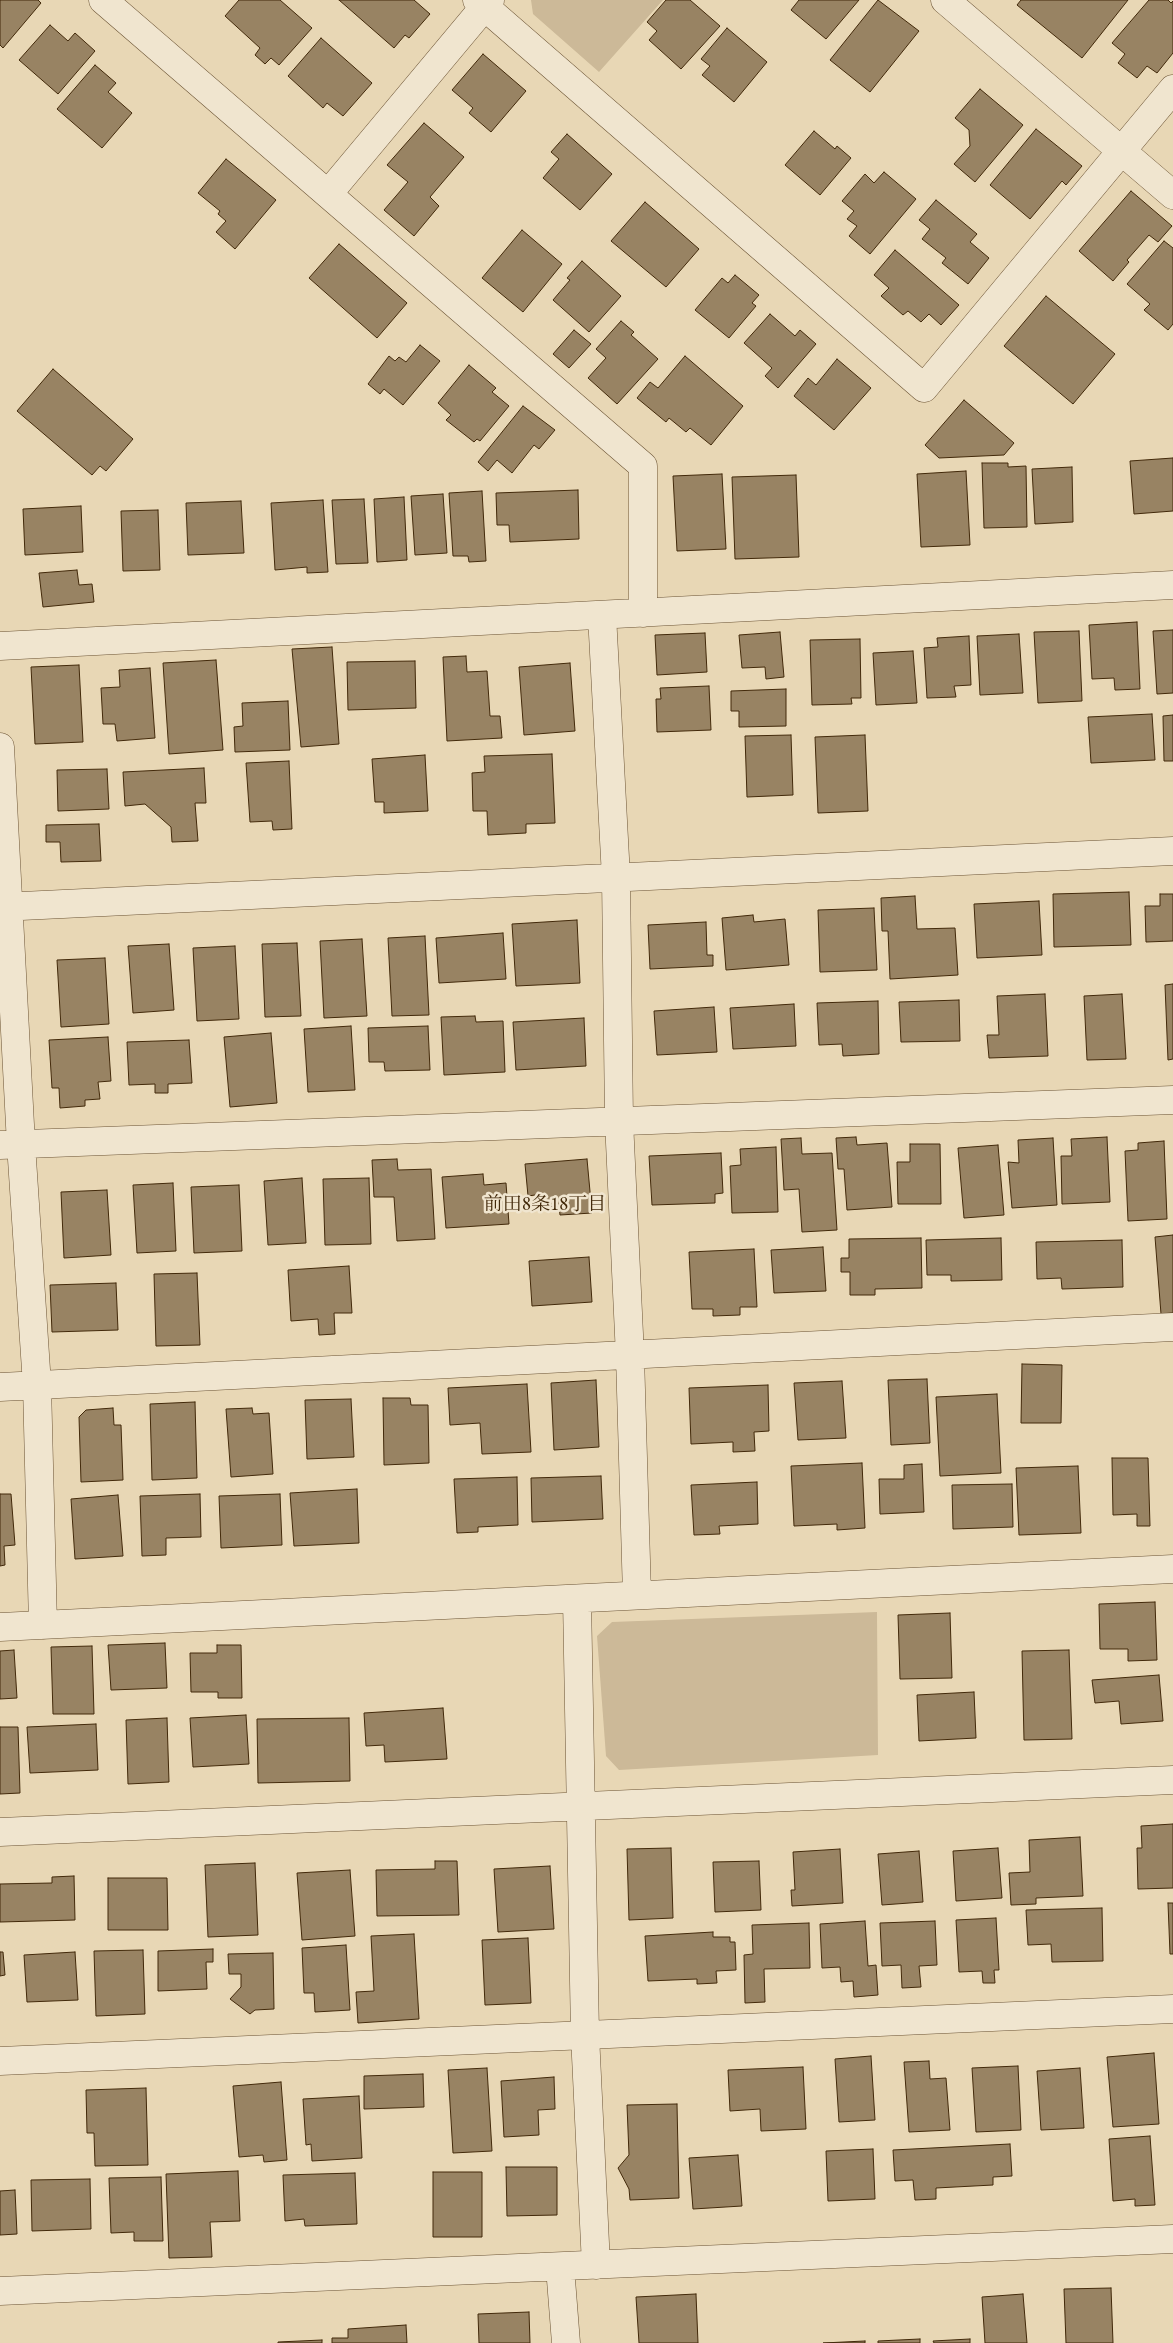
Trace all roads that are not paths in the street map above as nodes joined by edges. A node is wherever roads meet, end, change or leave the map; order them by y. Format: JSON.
{"nodes":[{"id":1,"x":104,"y":0,"type":"edge"},
{"id":2,"x":945,"y":0,"type":"edge"},
{"id":3,"x":484,"y":2,"type":"edge"},
{"id":4,"x":1173,"y":89,"type":"edge"},
{"id":5,"x":1121,"y":151,"type":"junction"},
{"id":6,"x":328,"y":194,"type":"junction"},
{"id":7,"x":1173,"y":195,"type":"edge"},
{"id":8,"x":1173,"y":585,"type":"edge"},
{"id":9,"x":643,"y":613,"type":"junction"},
{"id":10,"x":602,"y":615,"type":"junction"},
{"id":11,"x":0,"y":646,"type":"edge"},
{"id":12,"x":0,"y":747,"type":"edge"},
{"id":13,"x":1173,"y":851,"type":"edge"},
{"id":14,"x":616,"y":878,"type":"junction"},
{"id":15,"x":4,"y":907,"type":"edge"},
{"id":16,"x":1173,"y":1100,"type":"edge"},
{"id":17,"x":619,"y":1121,"type":"junction"},
{"id":18,"x":11,"y":1145,"type":"edge"},
{"id":19,"x":1173,"y":1328,"type":"edge"},
{"id":20,"x":630,"y":1356,"type":"junction"},
{"id":21,"x":37,"y":1385,"type":"junction"},
{"id":22,"x":0,"y":1387,"type":"edge"},
{"id":23,"x":1173,"y":1569,"type":"edge"},
{"id":24,"x":636,"y":1595,"type":"junction"},
{"id":25,"x":577,"y":1598,"type":"junction"},
{"id":26,"x":43,"y":1625,"type":"junction"},
{"id":27,"x":0,"y":1627,"type":"edge"},
{"id":28,"x":1173,"y":1780,"type":"edge"},
{"id":29,"x":580,"y":1806,"type":"junction"},
{"id":30,"x":0,"y":1832,"type":"edge"},
{"id":31,"x":1173,"y":2010,"type":"edge"},
{"id":32,"x":584,"y":2035,"type":"junction"},
{"id":33,"x":0,"y":2061,"type":"edge"},
{"id":34,"x":1173,"y":2239,"type":"edge"},
{"id":35,"x":596,"y":2265,"type":"junction"},
{"id":36,"x":560,"y":2267,"type":"junction"},
{"id":37,"x":0,"y":2292,"type":"edge"},
{"id":38,"x":566,"y":2343,"type":"edge"}],
"edges":[{"from":1,"to":6,"type":"street"},
{"from":2,"to":5,"type":"street"},
{"from":3,"to":5,"type":"street"},
{"from":3,"to":6,"type":"street"},
{"from":4,"to":5,"type":"street"},
{"from":5,"to":7,"type":"street"},
{"from":6,"to":9,"type":"street"},
{"from":8,"to":9,"type":"street"},
{"from":9,"to":10,"type":"street"},
{"from":10,"to":11,"type":"street"},
{"from":10,"to":14,"type":"street"},
{"from":12,"to":15,"type":"street"},
{"from":13,"to":14,"type":"street"},
{"from":14,"to":15,"type":"street"},
{"from":14,"to":17,"type":"street"},
{"from":15,"to":18,"type":"street"},
{"from":16,"to":17,"type":"street"},
{"from":17,"to":18,"type":"street"},
{"from":17,"to":20,"type":"street"},
{"from":18,"to":21,"type":"street"},
{"from":19,"to":20,"type":"street"},
{"from":20,"to":21,"type":"street"},
{"from":20,"to":24,"type":"street"},
{"from":21,"to":22,"type":"street"},
{"from":21,"to":26,"type":"street"},
{"from":23,"to":24,"type":"street"},
{"from":24,"to":25,"type":"street"},
{"from":25,"to":26,"type":"street"},
{"from":25,"to":29,"type":"street"},
{"from":26,"to":27,"type":"street"},
{"from":28,"to":29,"type":"street"},
{"from":29,"to":30,"type":"street"},
{"from":29,"to":32,"type":"street"},
{"from":31,"to":32,"type":"street"},
{"from":32,"to":33,"type":"street"},
{"from":32,"to":35,"type":"street"},
{"from":34,"to":35,"type":"street"},
{"from":35,"to":36,"type":"street"},
{"from":36,"to":37,"type":"street"},
{"from":36,"to":38,"type":"street"}]}
